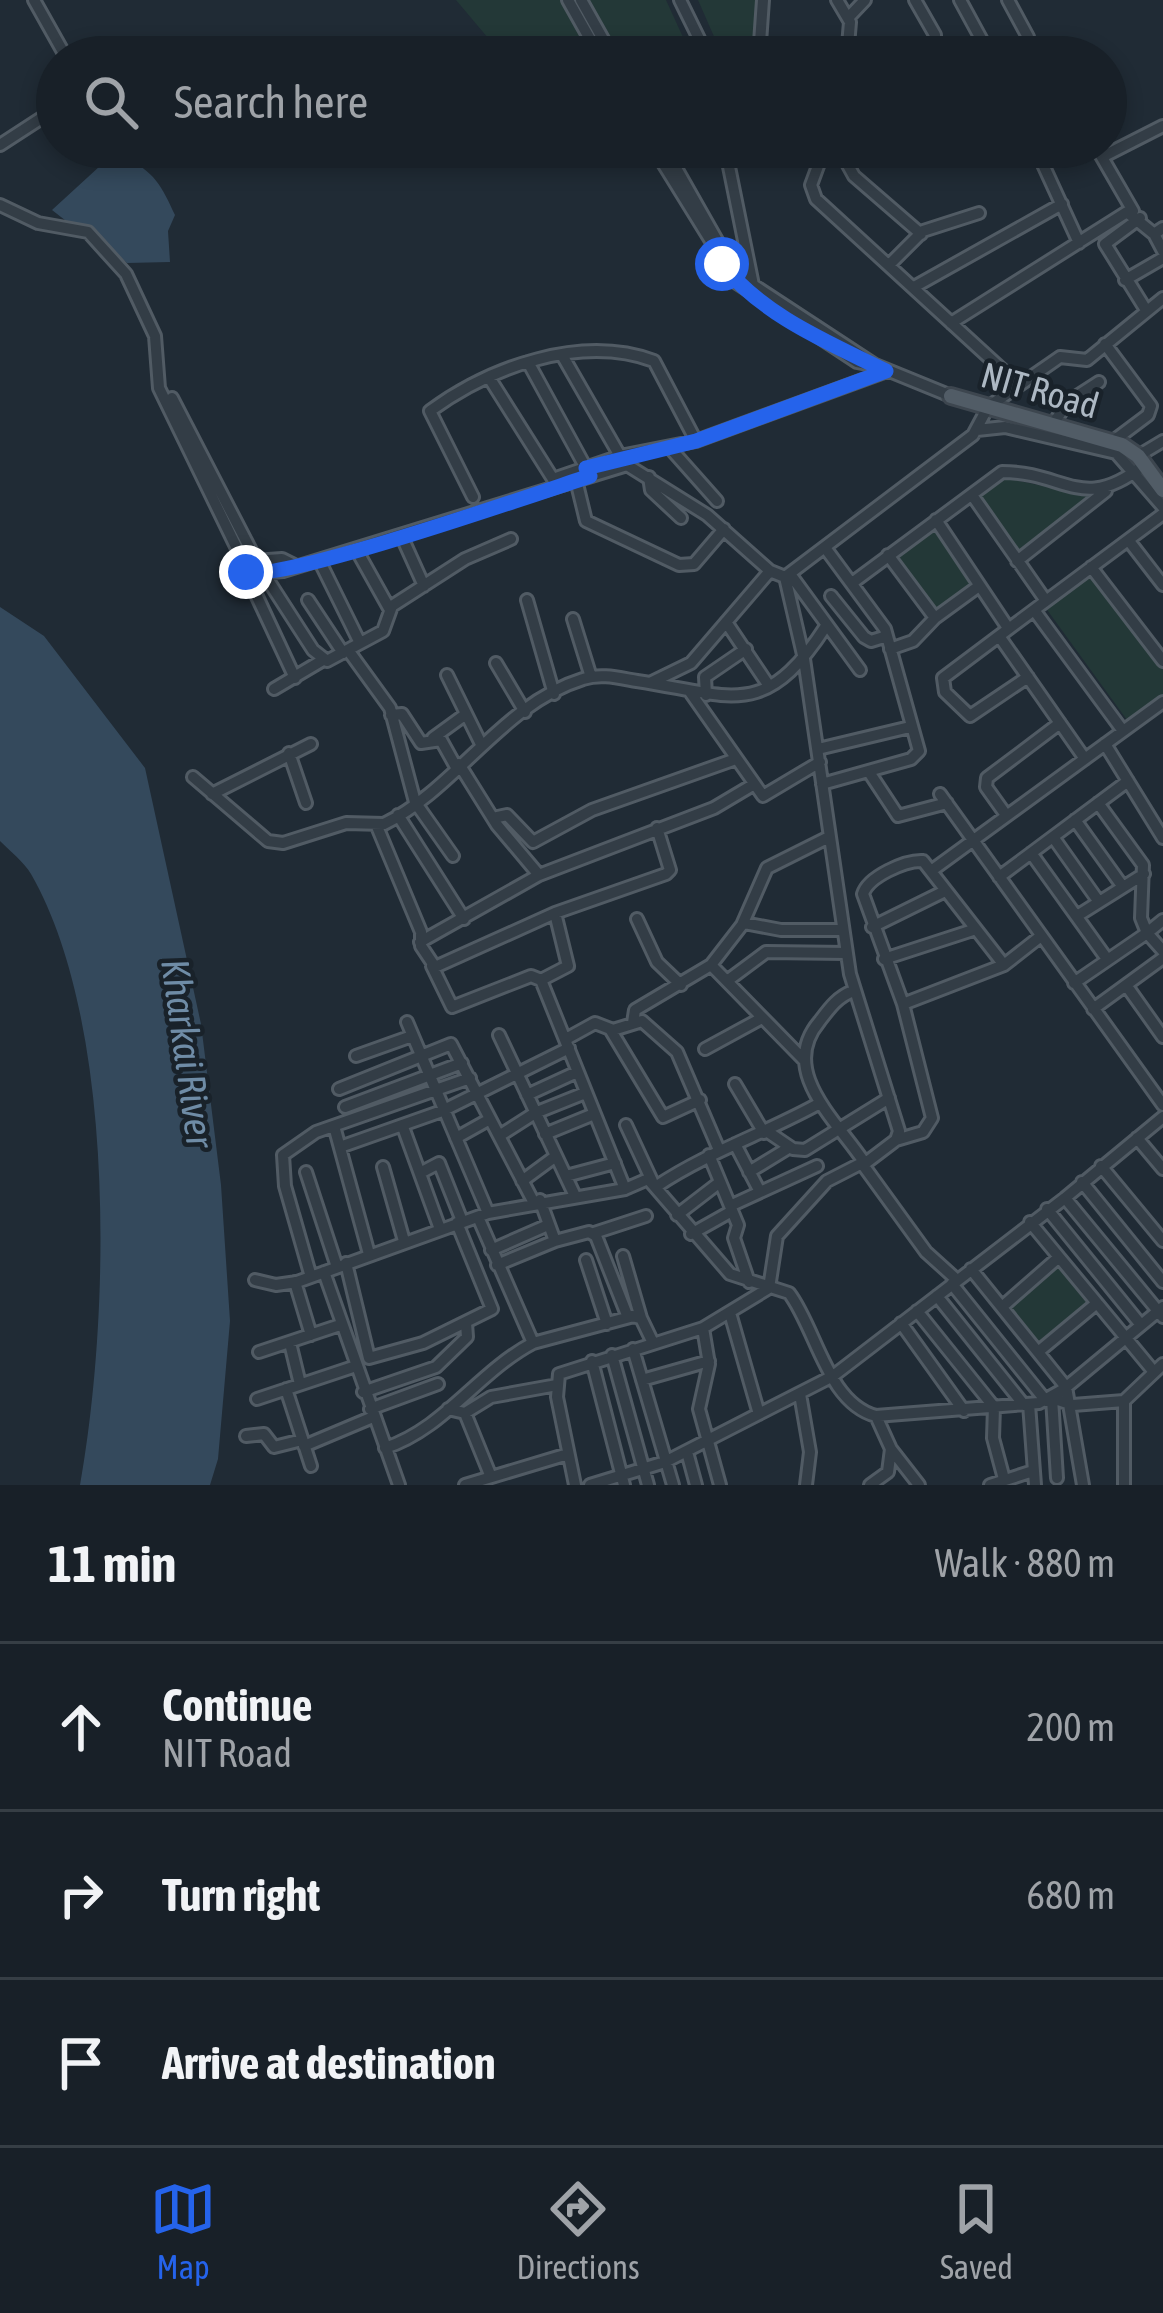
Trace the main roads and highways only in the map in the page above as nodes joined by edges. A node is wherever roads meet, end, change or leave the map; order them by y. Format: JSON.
{"nodes":[{"id":1,"x":951,"y":396,"type":"road end"},
{"id":2,"x":1163,"y":490,"type":"edge"}],
"edges":[{"from":1,"to":2,"type":"main road","name":"NIT Road"}]}
